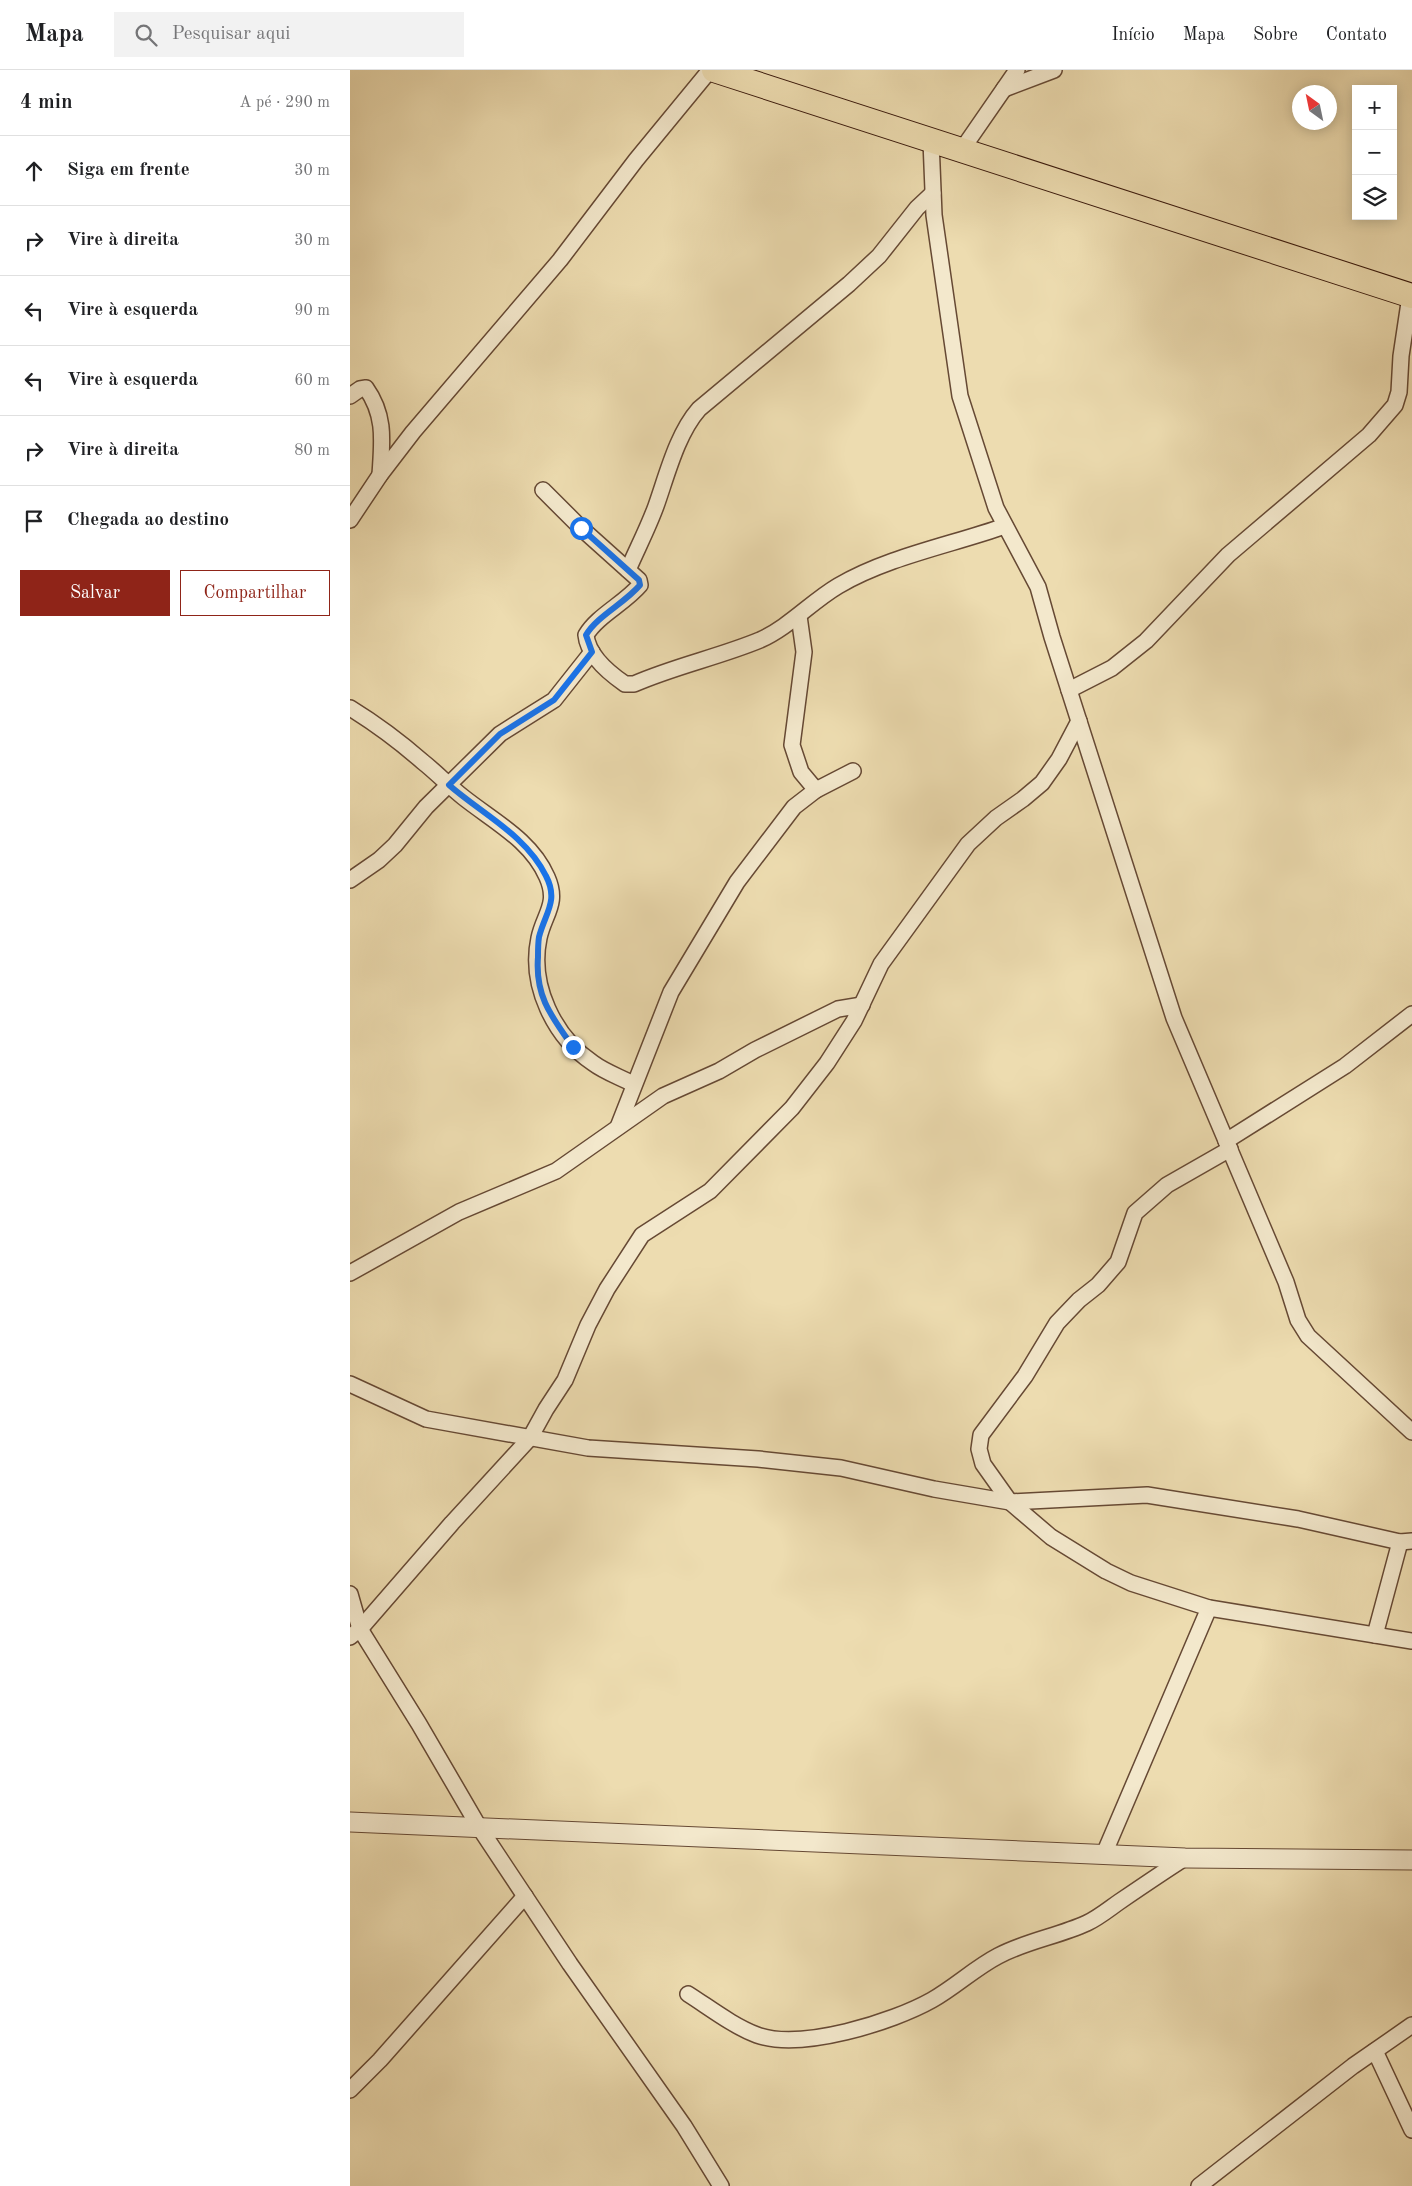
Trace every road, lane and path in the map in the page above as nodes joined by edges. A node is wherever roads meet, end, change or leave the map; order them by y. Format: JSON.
{"nodes":[{"id":1,"x":710,"y":70,"type":"edge"},
{"id":2,"x":714,"y":70,"type":"edge"},
{"id":3,"x":1017,"y":70,"type":"edge"},
{"id":4,"x":1054,"y":70,"type":"edge"},
{"id":5,"x":1004,"y":89,"type":"junction"},
{"id":6,"x":931,"y":141,"type":"junction"},
{"id":7,"x":961,"y":151,"type":"junction"},
{"id":8,"x":933,"y":193,"type":"junction"},
{"id":9,"x":1411,"y":296,"type":"edge"},
{"id":10,"x":350,"y":396,"type":"edge"},
{"id":11,"x":380,"y":474,"type":"junction"},
{"id":12,"x":542,"y":490,"type":"dead end"},
{"id":13,"x":350,"y":520,"type":"edge"},
{"id":14,"x":1005,"y":526,"type":"junction"},
{"id":15,"x":628,"y":570,"type":"junction"},
{"id":16,"x":799,"y":616,"type":"junction"},
{"id":17,"x":592,"y":652,"type":"junction"},
{"id":18,"x":1069,"y":690,"type":"junction"},
{"id":19,"x":350,"y":708,"type":"edge"},
{"id":20,"x":1079,"y":721,"type":"junction"},
{"id":21,"x":854,"y":771,"type":"dead end"},
{"id":22,"x":449,"y":785,"type":"junction"},
{"id":23,"x":816,"y":790,"type":"junction"},
{"id":24,"x":350,"y":880,"type":"edge"},
{"id":25,"x":862,"y":1005,"type":"junction"},
{"id":26,"x":1412,"y":1014,"type":"edge"},
{"id":27,"x":633,"y":1084,"type":"junction"},
{"id":28,"x":618,"y":1127,"type":"junction"},
{"id":29,"x":1228,"y":1145,"type":"junction"},
{"id":30,"x":350,"y":1273,"type":"edge"},
{"id":31,"x":350,"y":1384,"type":"edge"},
{"id":32,"x":1412,"y":1432,"type":"edge"},
{"id":33,"x":530,"y":1438,"type":"junction"},
{"id":34,"x":1010,"y":1502,"type":"junction"},
{"id":35,"x":1406,"y":1542,"type":"edge"},
{"id":36,"x":350,"y":1594,"type":"edge"},
{"id":37,"x":1209,"y":1608,"type":"junction"},
{"id":38,"x":355,"y":1633,"type":"edge"},
{"id":39,"x":1374,"y":1635,"type":"junction"},
{"id":40,"x":1412,"y":1641,"type":"edge"},
{"id":41,"x":350,"y":1822,"type":"edge"},
{"id":42,"x":478,"y":1826,"type":"junction"},
{"id":43,"x":1104,"y":1854,"type":"junction"},
{"id":44,"x":1185,"y":1858,"type":"junction"},
{"id":45,"x":1412,"y":1860,"type":"edge"},
{"id":46,"x":525,"y":1896,"type":"junction"},
{"id":47,"x":688,"y":1994,"type":"dead end"},
{"id":48,"x":1412,"y":2025,"type":"edge"},
{"id":49,"x":1375,"y":2051,"type":"junction"},
{"id":50,"x":350,"y":2090,"type":"edge"},
{"id":51,"x":1412,"y":2130,"type":"edge"},
{"id":52,"x":720,"y":2186,"type":"edge"},
{"id":53,"x":1199,"y":2186,"type":"edge"}],
"edges":[{"from":1,"to":11,"type":"street"},
{"from":2,"to":6,"type":"highway"},
{"from":3,"to":5,"type":"street"},
{"from":4,"to":5,"type":"street"},
{"from":5,"to":7,"type":"street"},
{"from":6,"to":7,"type":"highway"},
{"from":6,"to":8,"type":"street"},
{"from":7,"to":9,"type":"highway"},
{"from":8,"to":14,"type":"street"},
{"from":8,"to":15,"type":"street"},
{"from":9,"to":18,"type":"street"},
{"from":10,"to":11,"type":"street"},
{"from":11,"to":13,"type":"street"},
{"from":12,"to":15,"type":"street"},
{"from":14,"to":16,"type":"street"},
{"from":14,"to":18,"type":"street"},
{"from":15,"to":17,"type":"street"},
{"from":16,"to":17,"type":"street"},
{"from":16,"to":23,"type":"street"},
{"from":17,"to":22,"type":"street"},
{"from":18,"to":20,"type":"street"},
{"from":19,"to":22,"type":"street"},
{"from":20,"to":25,"type":"street"},
{"from":20,"to":29,"type":"street"},
{"from":21,"to":23,"type":"street"},
{"from":22,"to":24,"type":"street"},
{"from":22,"to":27,"type":"street"},
{"from":23,"to":27,"type":"street"},
{"from":25,"to":28,"type":"street"},
{"from":25,"to":33,"type":"street"},
{"from":26,"to":29,"type":"street"},
{"from":27,"to":28,"type":"street"},
{"from":28,"to":30,"type":"street"},
{"from":29,"to":32,"type":"street"},
{"from":29,"to":34,"type":"street"},
{"from":31,"to":33,"type":"street"},
{"from":33,"to":34,"type":"street"},
{"from":33,"to":38,"type":"street"},
{"from":34,"to":35,"type":"street"},
{"from":34,"to":37,"type":"street"},
{"from":35,"to":39,"type":"street"},
{"from":36,"to":38,"type":"street"},
{"from":37,"to":39,"type":"street"},
{"from":37,"to":43,"type":"street"},
{"from":38,"to":42,"type":"street"},
{"from":39,"to":40,"type":"street"},
{"from":41,"to":42,"type":"street"},
{"from":42,"to":43,"type":"street"},
{"from":42,"to":46,"type":"street"},
{"from":43,"to":44,"type":"street"},
{"from":44,"to":45,"type":"street"},
{"from":44,"to":47,"type":"street"},
{"from":46,"to":50,"type":"street"},
{"from":46,"to":52,"type":"street"},
{"from":48,"to":49,"type":"street"},
{"from":49,"to":51,"type":"street"},
{"from":49,"to":53,"type":"street"}]}
